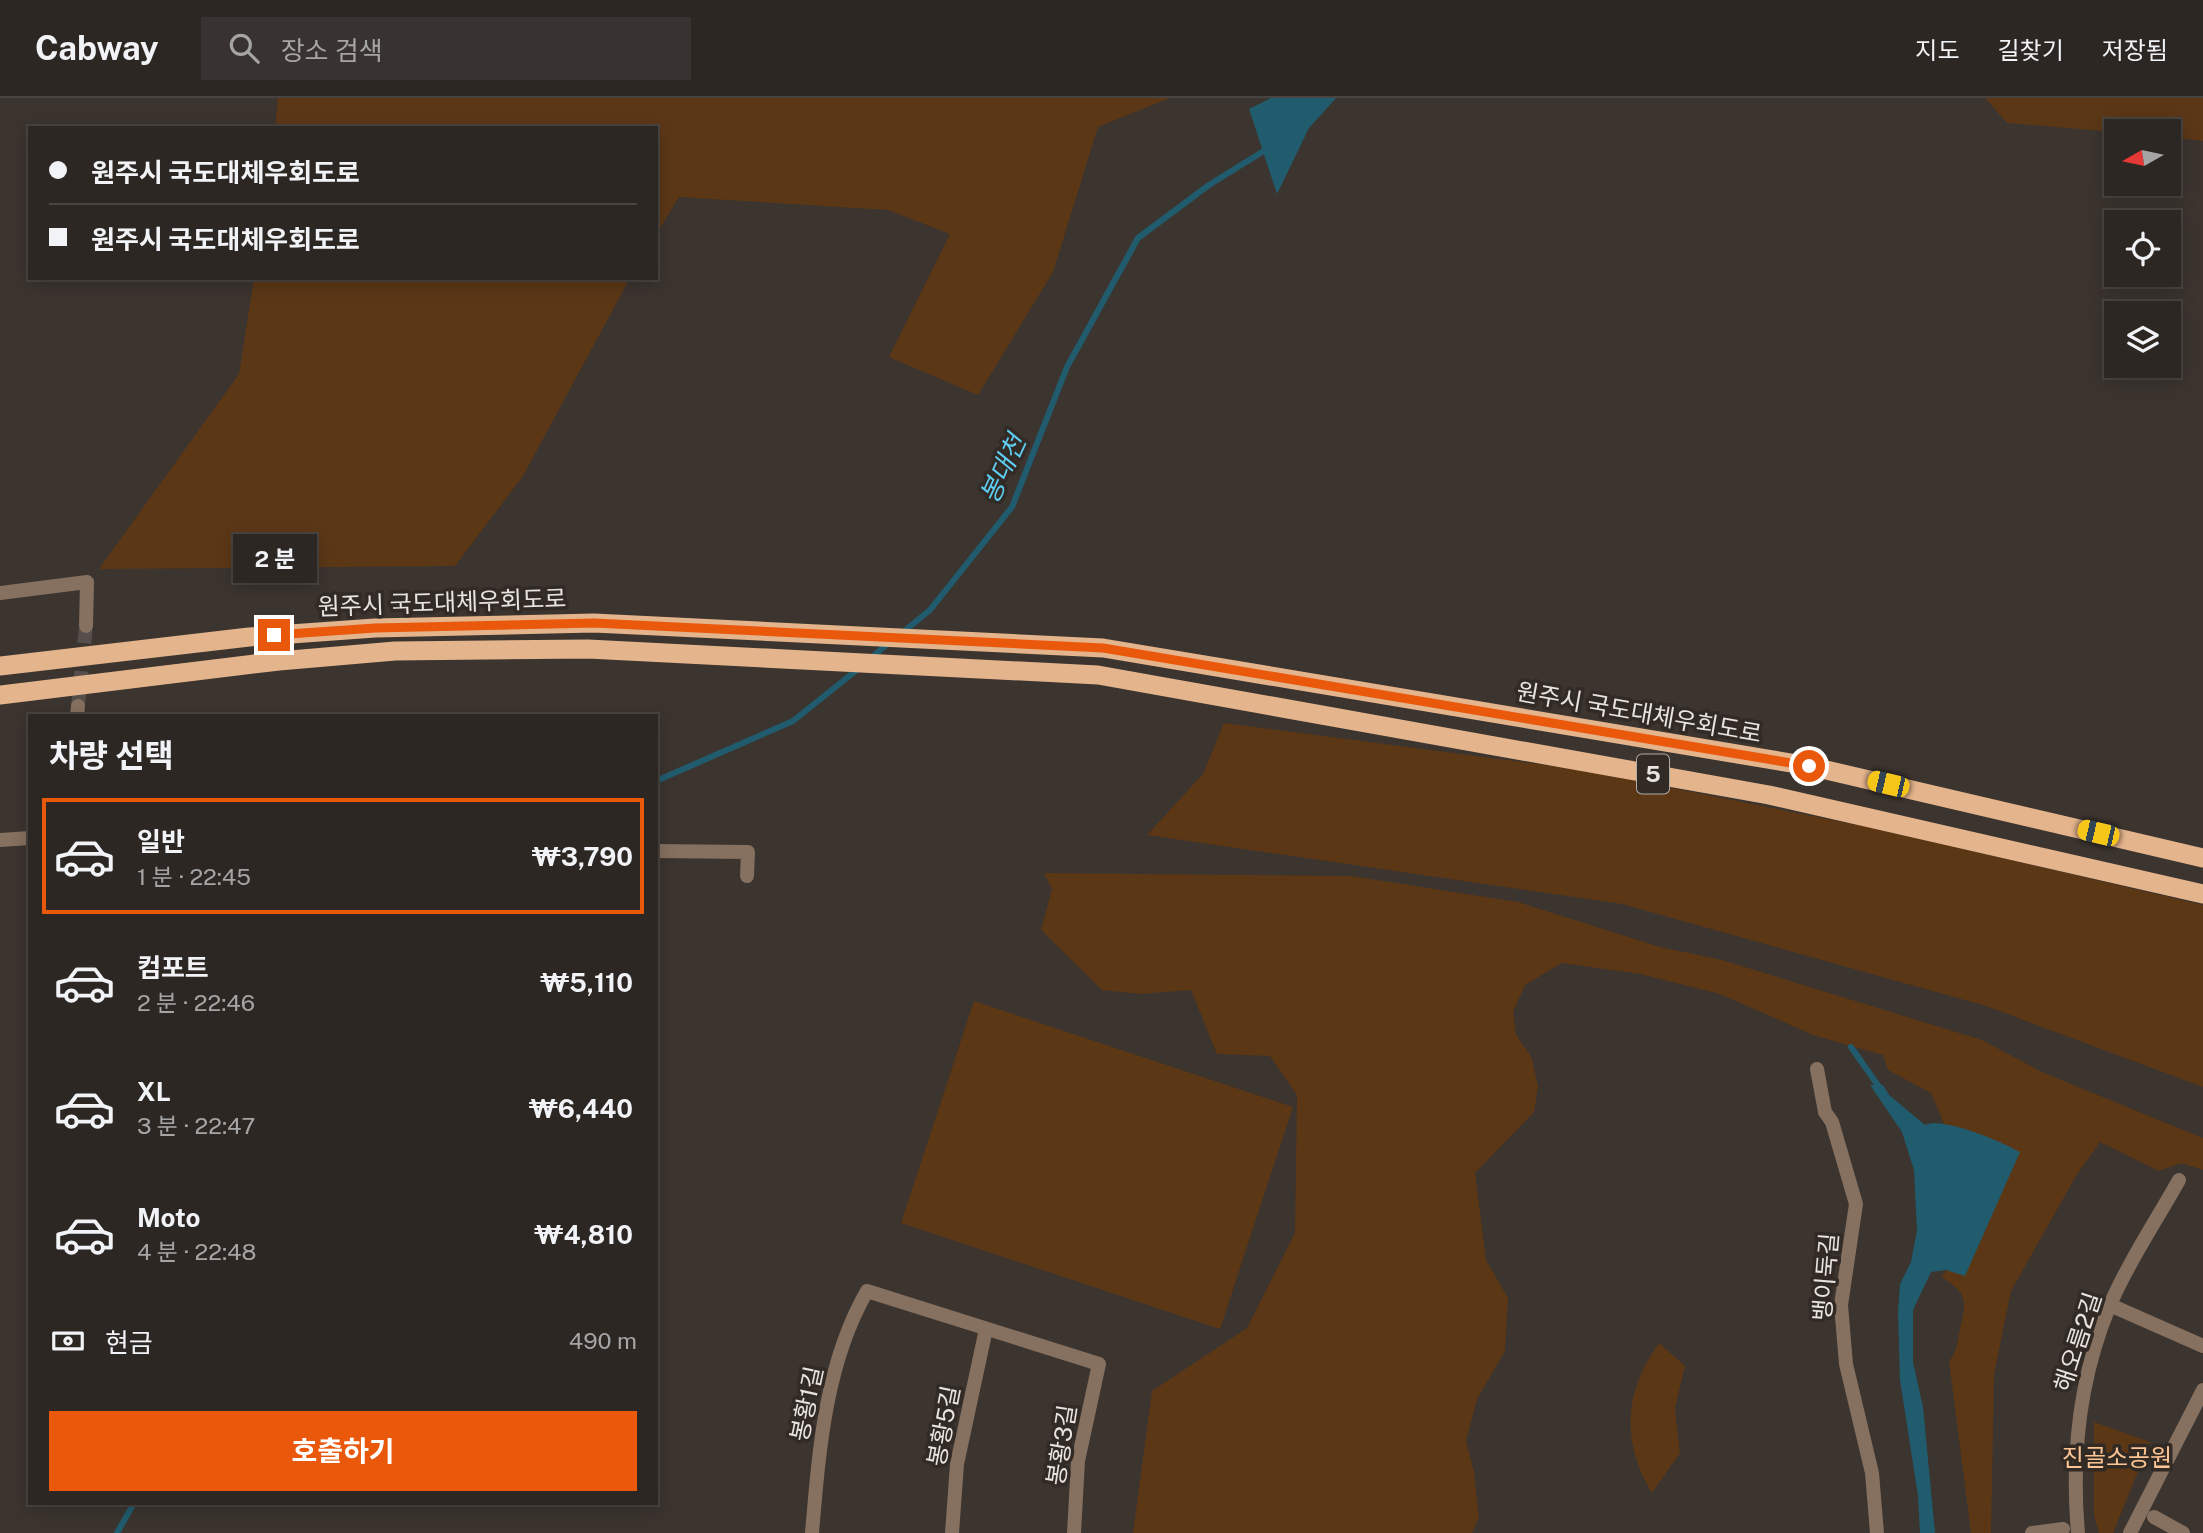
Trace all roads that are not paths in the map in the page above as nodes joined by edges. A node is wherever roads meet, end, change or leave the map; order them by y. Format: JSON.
{"nodes":[{"id":1,"x":0,"y":593,"type":"edge"},
{"id":2,"x":86,"y":626,"type":"tunnel mouth"},
{"id":3,"x":0,"y":666,"type":"edge"},
{"id":4,"x":0,"y":695,"type":"edge"},
{"id":5,"x":28,"y":838,"type":"edge"},
{"id":6,"x":0,"y":841,"type":"edge"},
{"id":7,"x":660,"y":851,"type":"edge"},
{"id":8,"x":2203,"y":858,"type":"edge"},
{"id":9,"x":747,"y":876,"type":"dead end"},
{"id":10,"x":2203,"y":894,"type":"edge"},
{"id":11,"x":1817,"y":1069,"type":"dead end"},
{"id":12,"x":2179,"y":1180,"type":"dead end"},
{"id":13,"x":2110,"y":1305,"type":"junction"},
{"id":14,"x":986,"y":1329,"type":"junction"},
{"id":15,"x":2203,"y":1346,"type":"edge"},
{"id":16,"x":2203,"y":1390,"type":"edge"},
{"id":17,"x":2154,"y":1517,"type":"dead end"},
{"id":18,"x":2063,"y":1529,"type":"dead end"},
{"id":19,"x":812,"y":1533,"type":"edge"},
{"id":20,"x":952,"y":1533,"type":"edge"},
{"id":21,"x":1074,"y":1533,"type":"edge"},
{"id":22,"x":1877,"y":1533,"type":"edge"},
{"id":23,"x":2032,"y":1533,"type":"edge"},
{"id":24,"x":2078,"y":1533,"type":"edge"},
{"id":25,"x":2130,"y":1533,"type":"edge"},
{"id":26,"x":2183,"y":1533,"type":"edge"}],
"edges":[{"from":1,"to":2,"type":"street"},
{"from":3,"to":8,"type":"highway","name":"원주시 국도대체우회도로","number":"5"},
{"from":4,"to":10,"type":"highway","name":"원주시 국도대체우회도로","number":"5"},
{"from":5,"to":6,"type":"street"},
{"from":7,"to":9,"type":"street"},
{"from":11,"to":22,"type":"street","name":"뱅이둑길"},
{"from":12,"to":13,"type":"street","name":"해오름2길"},
{"from":13,"to":15,"type":"street"},
{"from":13,"to":24,"type":"street","name":"해오름2길"},
{"from":14,"to":19,"type":"street","name":"봉황1길"},
{"from":14,"to":20,"type":"street","name":"봉황5길"},
{"from":14,"to":21,"type":"street","name":"봉황3길"},
{"from":16,"to":25,"type":"street"},
{"from":17,"to":26,"type":"street"},
{"from":18,"to":23,"type":"street"}]}
